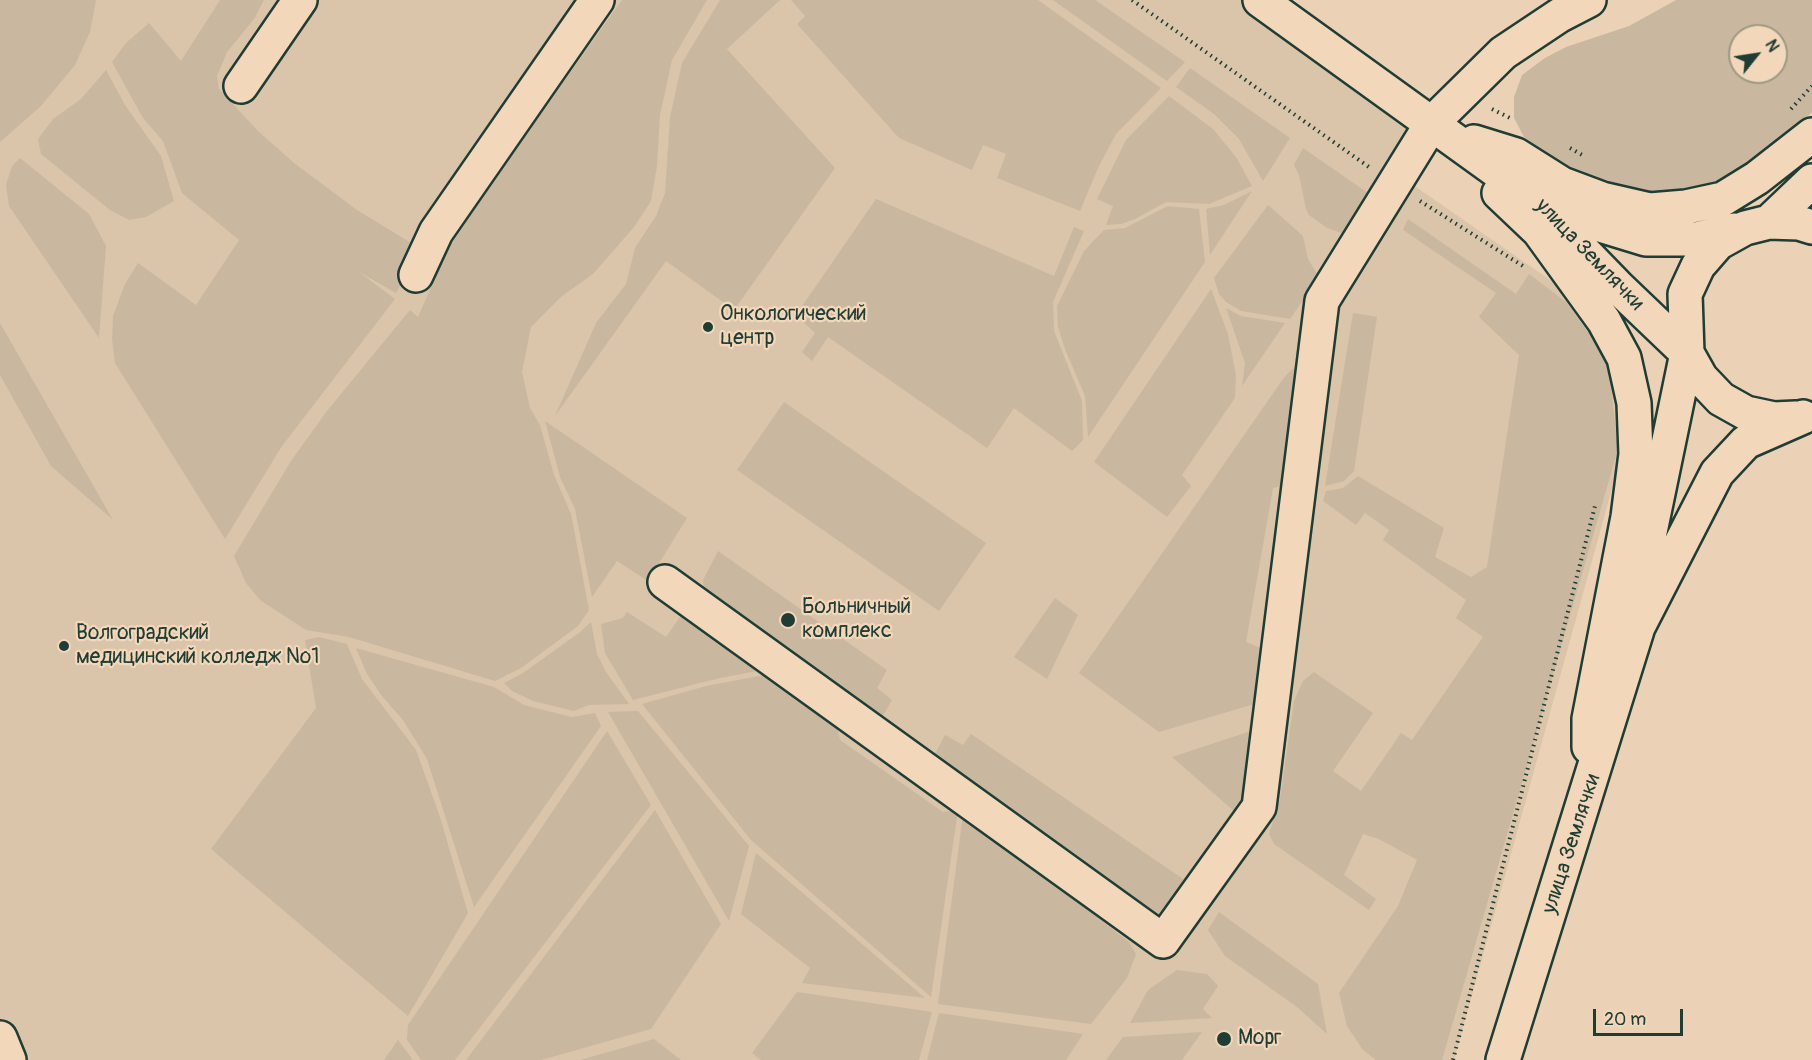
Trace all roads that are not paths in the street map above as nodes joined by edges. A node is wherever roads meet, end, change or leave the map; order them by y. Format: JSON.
{"nodes":[{"id":1,"x":300,"y":0,"type":"edge"},
{"id":2,"x":597,"y":0,"type":"edge"},
{"id":3,"x":1260,"y":0,"type":"edge"},
{"id":4,"x":1589,"y":0,"type":"edge"},
{"id":5,"x":241,"y":86,"type":"dead end"},
{"id":6,"x":1438,"y":128,"type":"junction"},
{"id":7,"x":1812,"y":135,"type":"edge"},
{"id":8,"x":1812,"y":181,"type":"edge"},
{"id":9,"x":1551,"y":210,"type":"junction"},
{"id":10,"x":1757,"y":225,"type":"junction"},
{"id":11,"x":1812,"y":227,"type":"edge"},
{"id":12,"x":416,"y":275,"type":"dead end"},
{"id":13,"x":1687,"y":353,"type":"junction"},
{"id":14,"x":1807,"y":415,"type":"edge"},
{"id":15,"x":665,"y":582,"type":"dead end"},
{"id":16,"x":1638,"y":627,"type":"junction"},
{"id":17,"x":1590,"y":788,"type":"junction"},
{"id":18,"x":0,"y":1038,"type":"edge"},
{"id":19,"x":9,"y":1060,"type":"edge"},
{"id":20,"x":1503,"y":1060,"type":"edge"}],
"edges":[{"from":1,"to":5,"type":"main road"},
{"from":2,"to":12,"type":"main road"},
{"from":3,"to":6,"type":"main road","name":"улица Землячки"},
{"from":4,"to":6,"type":"main road"},
{"from":6,"to":7,"type":"main road"},
{"from":6,"to":9,"type":"main road","name":"улица Землячки"},
{"from":6,"to":15,"type":"main road"},
{"from":6,"to":17,"type":"main road"},
{"from":8,"to":10,"type":"main road"},
{"from":9,"to":10,"type":"main road"},
{"from":9,"to":13,"type":"main road","name":"улица Землячки"},
{"from":10,"to":11,"type":"main road"},
{"from":10,"to":13,"type":"main road"},
{"from":13,"to":14,"type":"main road"},
{"from":13,"to":16,"type":"main road","name":"улица Землячки"},
{"from":14,"to":16,"type":"main road","name":"улица Землячки"},
{"from":16,"to":17,"type":"main road","name":"улица Землячки"},
{"from":17,"to":20,"type":"main road","name":"улица Землячки"},
{"from":18,"to":19,"type":"main road"}]}
